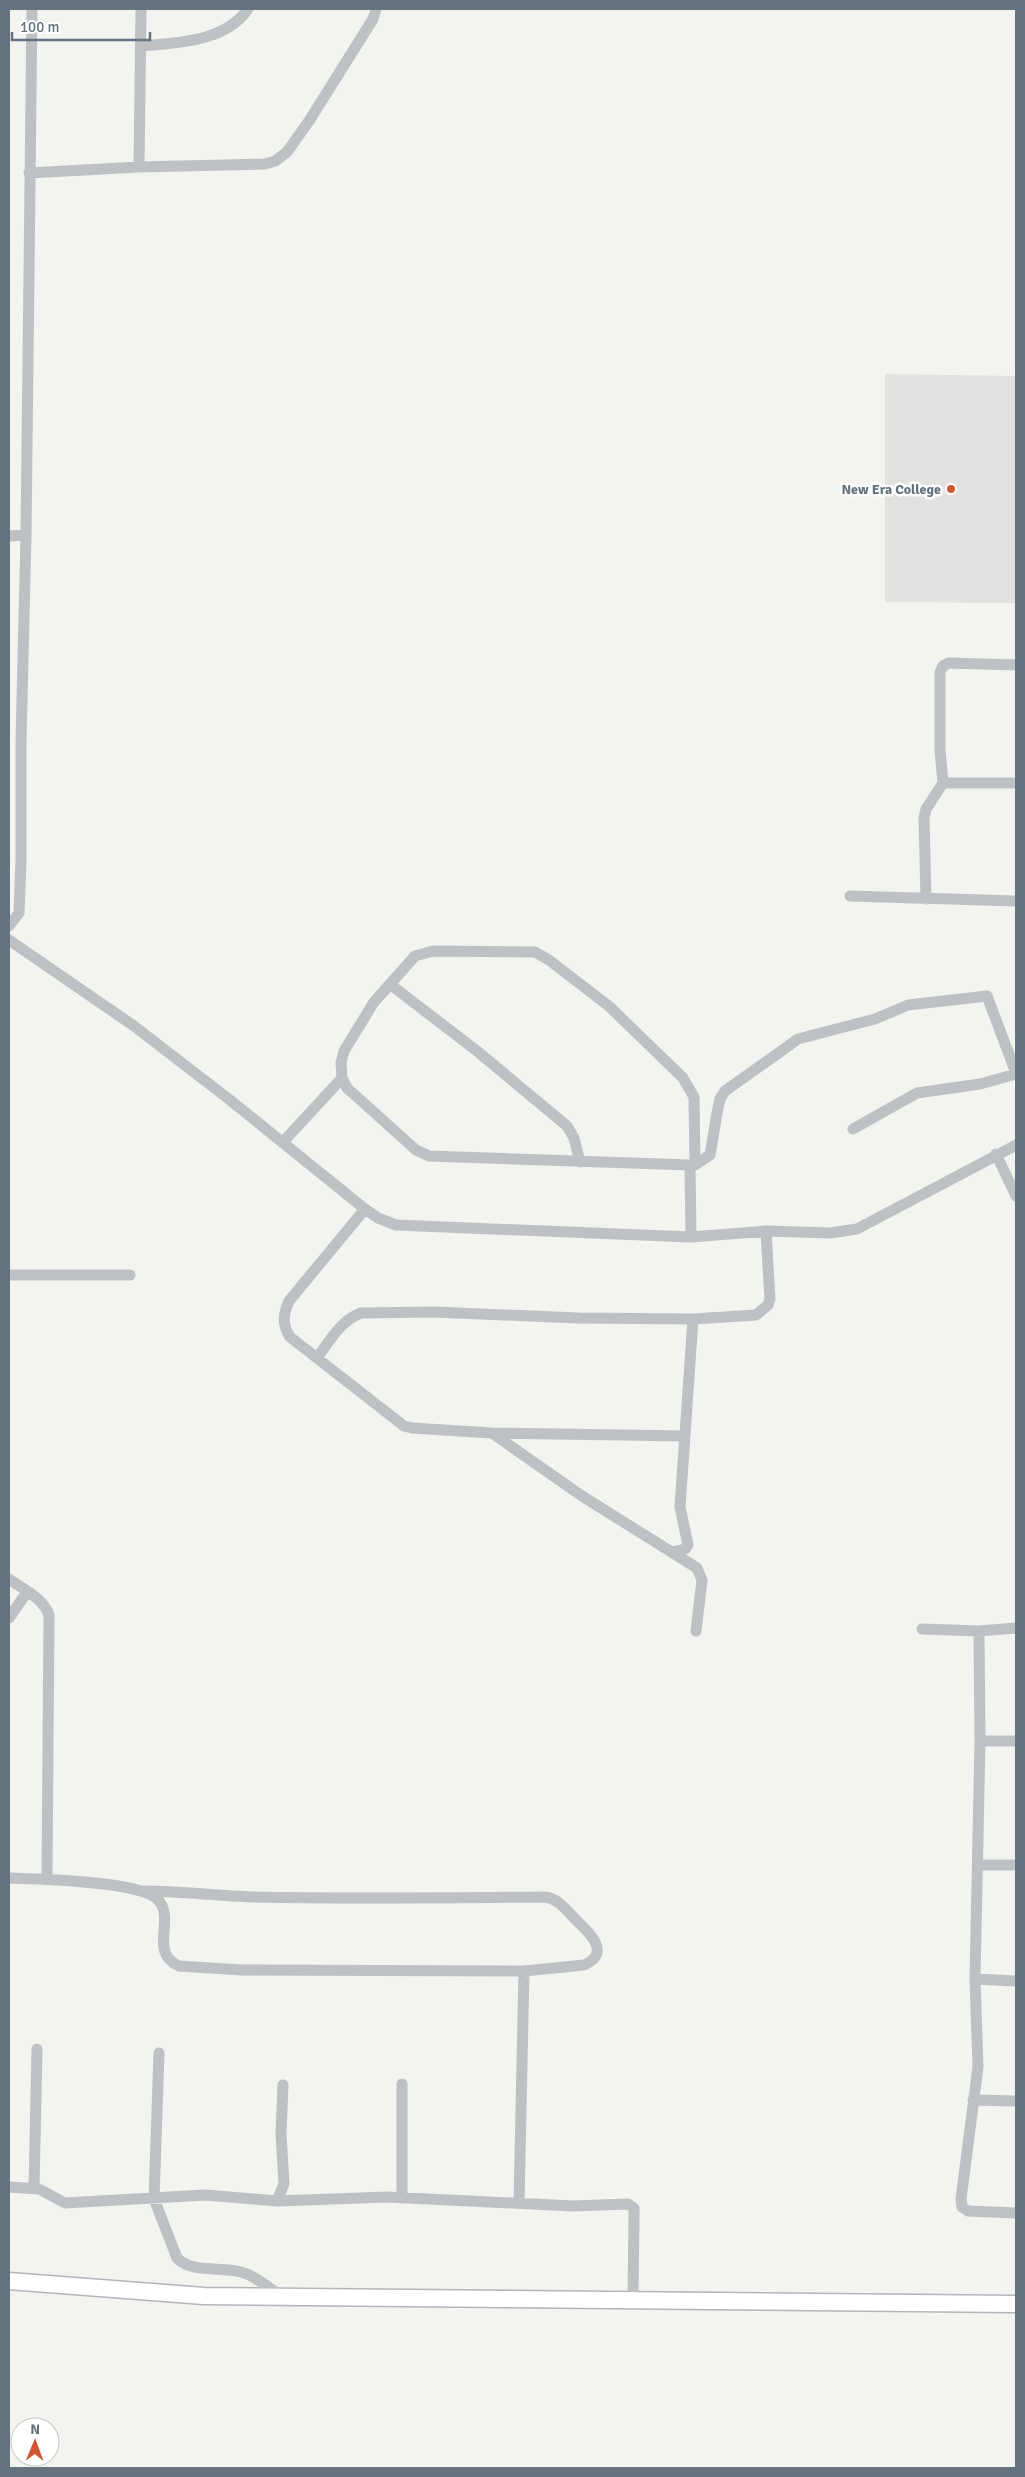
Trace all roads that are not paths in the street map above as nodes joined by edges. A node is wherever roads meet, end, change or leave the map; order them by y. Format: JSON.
{"nodes":[{"id":1,"x":32,"y":9,"type":"edge"},
{"id":2,"x":141,"y":9,"type":"edge"},
{"id":3,"x":248,"y":9,"type":"edge"},
{"id":4,"x":376,"y":9,"type":"edge"},
{"id":5,"x":140,"y":46,"type":"junction"},
{"id":6,"x":139,"y":167,"type":"junction"},
{"id":7,"x":29,"y":174,"type":"junction"},
{"id":8,"x":9,"y":536,"type":"edge"},
{"id":9,"x":26,"y":536,"type":"junction"},
{"id":10,"x":1016,"y":665,"type":"edge"},
{"id":11,"x":943,"y":782,"type":"junction"},
{"id":12,"x":1016,"y":783,"type":"edge"},
{"id":13,"x":850,"y":896,"type":"dead end"},
{"id":14,"x":926,"y":899,"type":"junction"},
{"id":15,"x":1016,"y":901,"type":"edge"},
{"id":16,"x":9,"y":926,"type":"edge"},
{"id":17,"x":9,"y":940,"type":"edge"},
{"id":18,"x":391,"y":985,"type":"junction"},
{"id":19,"x":1016,"y":1073,"type":"edge"},
{"id":20,"x":342,"y":1078,"type":"junction"},
{"id":21,"x":853,"y":1129,"type":"dead end"},
{"id":22,"x":282,"y":1142,"type":"junction"},
{"id":23,"x":1016,"y":1145,"type":"edge"},
{"id":24,"x":996,"y":1154,"type":"junction"},
{"id":25,"x":580,"y":1162,"type":"junction"},
{"id":26,"x":693,"y":1165,"type":"junction"},
{"id":27,"x":1016,"y":1196,"type":"edge"},
{"id":28,"x":365,"y":1209,"type":"junction"},
{"id":29,"x":766,"y":1230,"type":"junction"},
{"id":30,"x":691,"y":1237,"type":"junction"},
{"id":31,"x":130,"y":1275,"type":"dead end"},
{"id":32,"x":9,"y":1276,"type":"edge"},
{"id":33,"x":693,"y":1319,"type":"junction"},
{"id":34,"x":317,"y":1358,"type":"junction"},
{"id":35,"x":492,"y":1433,"type":"junction"},
{"id":36,"x":685,"y":1436,"type":"junction"},
{"id":37,"x":672,"y":1552,"type":"junction"},
{"id":38,"x":9,"y":1579,"type":"edge"},
{"id":39,"x":28,"y":1592,"type":"junction"},
{"id":40,"x":9,"y":1618,"type":"edge"},
{"id":41,"x":1016,"y":1628,"type":"edge"},
{"id":42,"x":922,"y":1629,"type":"dead end"},
{"id":43,"x":696,"y":1631,"type":"dead end"},
{"id":44,"x":979,"y":1631,"type":"junction"},
{"id":45,"x":980,"y":1741,"type":"junction"},
{"id":46,"x":1016,"y":1741,"type":"edge"},
{"id":47,"x":978,"y":1865,"type":"junction"},
{"id":48,"x":1016,"y":1865,"type":"edge"},
{"id":49,"x":9,"y":1878,"type":"edge"},
{"id":50,"x":47,"y":1879,"type":"junction"},
{"id":51,"x":142,"y":1891,"type":"junction"},
{"id":52,"x":524,"y":1971,"type":"junction"},
{"id":53,"x":975,"y":1980,"type":"junction"},
{"id":54,"x":1016,"y":1981,"type":"edge"},
{"id":55,"x":37,"y":2048,"type":"dead end"},
{"id":56,"x":159,"y":2053,"type":"dead end"},
{"id":57,"x":402,"y":2084,"type":"dead end"},
{"id":58,"x":283,"y":2085,"type":"dead end"},
{"id":59,"x":973,"y":2100,"type":"junction"},
{"id":60,"x":1016,"y":2100,"type":"edge"},
{"id":61,"x":284,"y":2184,"type":"junction"},
{"id":62,"x":9,"y":2187,"type":"edge"},
{"id":63,"x":34,"y":2188,"type":"junction"},
{"id":64,"x":402,"y":2198,"type":"junction"},
{"id":65,"x":154,"y":2200,"type":"junction"},
{"id":66,"x":296,"y":2200,"type":"junction"},
{"id":67,"x":276,"y":2201,"type":"junction"},
{"id":68,"x":519,"y":2203,"type":"junction"},
{"id":69,"x":1016,"y":2213,"type":"edge"},
{"id":70,"x":9,"y":2281,"type":"edge"},
{"id":71,"x":282,"y":2296,"type":"junction"},
{"id":72,"x":633,"y":2299,"type":"junction"},
{"id":73,"x":1016,"y":2304,"type":"edge"}],
"edges":[{"from":1,"to":7,"type":"street"},
{"from":2,"to":5,"type":"street"},
{"from":3,"to":5,"type":"street"},
{"from":4,"to":6,"type":"street"},
{"from":5,"to":6,"type":"street"},
{"from":6,"to":7,"type":"street"},
{"from":7,"to":9,"type":"street"},
{"from":8,"to":9,"type":"street"},
{"from":9,"to":16,"type":"street"},
{"from":10,"to":11,"type":"street"},
{"from":11,"to":12,"type":"street"},
{"from":11,"to":14,"type":"street"},
{"from":13,"to":14,"type":"street"},
{"from":14,"to":15,"type":"street"},
{"from":17,"to":22,"type":"street"},
{"from":18,"to":20,"type":"street"},
{"from":18,"to":25,"type":"street"},
{"from":18,"to":26,"type":"street"},
{"from":19,"to":21,"type":"street"},
{"from":19,"to":26,"type":"street"},
{"from":20,"to":22,"type":"street"},
{"from":20,"to":25,"type":"street"},
{"from":22,"to":28,"type":"street"},
{"from":23,"to":24,"type":"street"},
{"from":24,"to":27,"type":"street"},
{"from":24,"to":29,"type":"street"},
{"from":25,"to":26,"type":"street"},
{"from":26,"to":30,"type":"street"},
{"from":28,"to":30,"type":"street"},
{"from":28,"to":34,"type":"street"},
{"from":29,"to":30,"type":"street"},
{"from":29,"to":33,"type":"street"},
{"from":31,"to":32,"type":"street"},
{"from":33,"to":34,"type":"street"},
{"from":33,"to":36,"type":"street"},
{"from":34,"to":35,"type":"street"},
{"from":35,"to":36,"type":"street"},
{"from":35,"to":37,"type":"street"},
{"from":36,"to":37,"type":"street"},
{"from":37,"to":43,"type":"street"},
{"from":38,"to":39,"type":"street"},
{"from":39,"to":40,"type":"street"},
{"from":39,"to":50,"type":"street"},
{"from":41,"to":44,"type":"street"},
{"from":42,"to":44,"type":"street"},
{"from":44,"to":45,"type":"street"},
{"from":45,"to":46,"type":"street"},
{"from":45,"to":47,"type":"street"},
{"from":47,"to":48,"type":"street"},
{"from":47,"to":53,"type":"street"},
{"from":49,"to":50,"type":"street"},
{"from":50,"to":51,"type":"street"},
{"from":51,"to":52,"type":"street"},
{"from":51,"to":52,"type":"street"},
{"from":52,"to":68,"type":"street"},
{"from":53,"to":54,"type":"street"},
{"from":53,"to":59,"type":"street"},
{"from":55,"to":63,"type":"street"},
{"from":56,"to":65,"type":"street"},
{"from":57,"to":64,"type":"street"},
{"from":58,"to":61,"type":"street"},
{"from":59,"to":60,"type":"street"},
{"from":59,"to":69,"type":"street"},
{"from":61,"to":66,"type":"street"},
{"from":61,"to":67,"type":"street"},
{"from":62,"to":63,"type":"street"},
{"from":63,"to":65,"type":"street"},
{"from":64,"to":66,"type":"street"},
{"from":64,"to":68,"type":"street"},
{"from":65,"to":67,"type":"street"},
{"from":65,"to":71,"type":"street"},
{"from":66,"to":67,"type":"street"},
{"from":68,"to":72,"type":"street"},
{"from":70,"to":71,"type":"street"},
{"from":71,"to":72,"type":"street"},
{"from":72,"to":73,"type":"street"}]}
